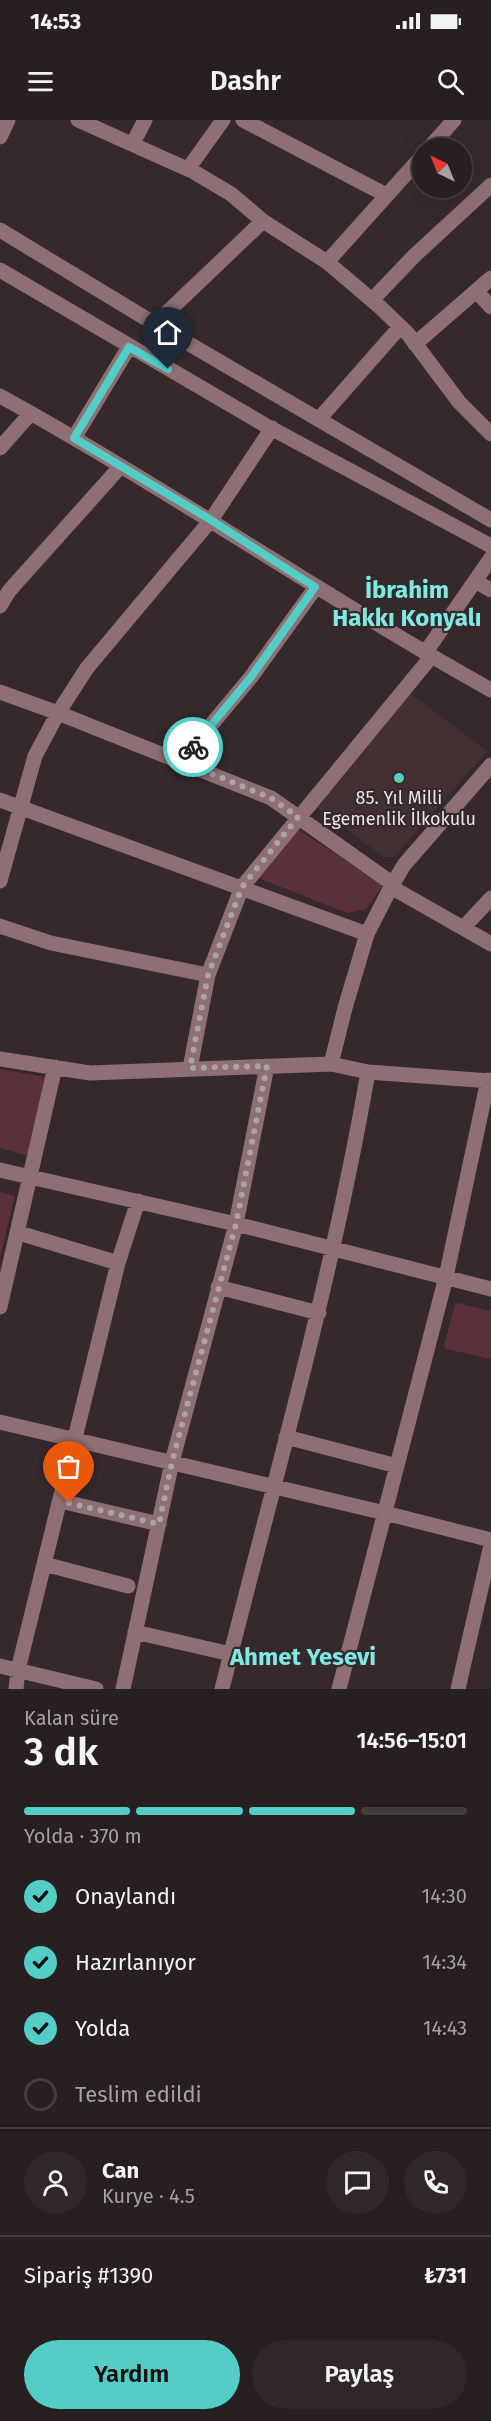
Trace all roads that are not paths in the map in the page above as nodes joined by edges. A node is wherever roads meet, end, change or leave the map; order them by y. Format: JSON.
{"nodes":[{"id":1,"x":8,"y":120,"type":"edge"},
{"id":2,"x":78,"y":120,"type":"edge"},
{"id":3,"x":145,"y":120,"type":"edge"},
{"id":4,"x":223,"y":120,"type":"edge"},
{"id":5,"x":243,"y":120,"type":"edge"},
{"id":6,"x":454,"y":120,"type":"edge"},
{"id":7,"x":0,"y":137,"type":"edge"},
{"id":8,"x":438,"y":138,"type":"edge"},
{"id":9,"x":133,"y":143,"type":"junction"},
{"id":10,"x":412,"y":167,"type":"edge"},
{"id":11,"x":188,"y":169,"type":"junction"},
{"id":12,"x":491,"y":184,"type":"edge"},
{"id":13,"x":387,"y":195,"type":"junction"},
{"id":14,"x":263,"y":221,"type":"junction"},
{"id":15,"x":0,"y":230,"type":"edge"},
{"id":16,"x":327,"y":262,"type":"junction"},
{"id":17,"x":0,"y":270,"type":"edge"},
{"id":18,"x":491,"y":278,"type":"edge"},
{"id":19,"x":477,"y":292,"type":"junction"},
{"id":20,"x":372,"y":300,"type":"junction"},
{"id":21,"x":491,"y":307,"type":"edge"},
{"id":22,"x":155,"y":324,"type":"junction"},
{"id":23,"x":400,"y":327,"type":"junction"},
{"id":24,"x":415,"y":344,"type":"junction"},
{"id":25,"x":129,"y":347,"type":"junction"},
{"id":26,"x":0,"y":396,"type":"edge"},
{"id":27,"x":31,"y":413,"type":"junction"},
{"id":28,"x":319,"y":419,"type":"junction"},
{"id":29,"x":272,"y":428,"type":"junction"},
{"id":30,"x":491,"y":434,"type":"edge"},
{"id":31,"x":74,"y":438,"type":"junction"},
{"id":32,"x":0,"y":448,"type":"edge"},
{"id":33,"x":121,"y":466,"type":"junction"},
{"id":34,"x":211,"y":520,"type":"junction"},
{"id":35,"x":491,"y":520,"type":"edge"},
{"id":36,"x":491,"y":546,"type":"edge"},
{"id":37,"x":491,"y":558,"type":"edge"},
{"id":38,"x":475,"y":581,"type":"junction"},
{"id":39,"x":315,"y":587,"type":"junction"},
{"id":40,"x":4,"y":590,"type":"edge"},
{"id":41,"x":491,"y":590,"type":"edge"},
{"id":42,"x":0,"y":606,"type":"edge"},
{"id":43,"x":428,"y":655,"type":"junction"},
{"id":44,"x":491,"y":690,"type":"edge"},
{"id":45,"x":0,"y":693,"type":"edge"},
{"id":46,"x":58,"y":713,"type":"junction"},
{"id":47,"x":181,"y":761,"type":"junction"},
{"id":48,"x":491,"y":765,"type":"edge"},
{"id":49,"x":0,"y":800,"type":"edge"},
{"id":50,"x":21,"y":807,"type":"junction"},
{"id":51,"x":298,"y":817,"type":"junction"},
{"id":52,"x":0,"y":881,"type":"edge"},
{"id":53,"x":392,"y":885,"type":"junction"},
{"id":54,"x":242,"y":887,"type":"junction"},
{"id":55,"x":491,"y":898,"type":"edge"},
{"id":56,"x":0,"y":926,"type":"edge"},
{"id":57,"x":464,"y":927,"type":"junction"},
{"id":58,"x":368,"y":934,"type":"junction"},
{"id":59,"x":491,"y":944,"type":"edge"},
{"id":60,"x":208,"y":975,"type":"junction"},
{"id":61,"x":0,"y":1059,"type":"edge"},
{"id":62,"x":331,"y":1064,"type":"junction"},
{"id":63,"x":267,"y":1066,"type":"junction"},
{"id":64,"x":55,"y":1067,"type":"junction"},
{"id":65,"x":190,"y":1068,"type":"junction"},
{"id":66,"x":368,"y":1072,"type":"junction"},
{"id":67,"x":490,"y":1081,"type":"edge"},
{"id":68,"x":0,"y":1170,"type":"edge"},
{"id":69,"x":31,"y":1179,"type":"junction"},
{"id":70,"x":138,"y":1201,"type":"junction"},
{"id":71,"x":236,"y":1224,"type":"junction"},
{"id":72,"x":19,"y":1233,"type":"junction"},
{"id":73,"x":331,"y":1248,"type":"junction"},
{"id":74,"x":118,"y":1263,"type":"junction"},
{"id":75,"x":446,"y":1277,"type":"junction"},
{"id":76,"x":218,"y":1287,"type":"junction"},
{"id":77,"x":491,"y":1289,"type":"edge"},
{"id":78,"x":0,"y":1308,"type":"edge"},
{"id":79,"x":319,"y":1313,"type":"junction"},
{"id":80,"x":0,"y":1422,"type":"edge"},
{"id":81,"x":286,"y":1437,"type":"junction"},
{"id":82,"x":75,"y":1439,"type":"junction"},
{"id":83,"x":172,"y":1462,"type":"junction"},
{"id":84,"x":397,"y":1466,"type":"junction"},
{"id":85,"x":273,"y":1486,"type":"junction"},
{"id":86,"x":69,"y":1503,"type":"dead end"},
{"id":87,"x":385,"y":1513,"type":"junction"},
{"id":88,"x":159,"y":1524,"type":"junction"},
{"id":89,"x":491,"y":1543,"type":"edge"},
{"id":90,"x":44,"y":1564,"type":"junction"},
{"id":91,"x":128,"y":1586,"type":"dead end"},
{"id":92,"x":135,"y":1632,"type":"junction"},
{"id":93,"x":231,"y":1654,"type":"junction"},
{"id":94,"x":0,"y":1666,"type":"edge"},
{"id":95,"x":18,"y":1670,"type":"junction"},
{"id":96,"x":16,"y":1689,"type":"edge"},
{"id":97,"x":96,"y":1689,"type":"edge"},
{"id":98,"x":123,"y":1689,"type":"edge"},
{"id":99,"x":222,"y":1689,"type":"edge"},
{"id":100,"x":339,"y":1689,"type":"edge"},
{"id":101,"x":458,"y":1689,"type":"edge"}],
"edges":[{"from":1,"to":7,"type":"street"},
{"from":2,"to":9,"type":"street"},
{"from":3,"to":9,"type":"street"},
{"from":4,"to":11,"type":"street"},
{"from":5,"to":13,"type":"street"},
{"from":6,"to":8,"type":"street"},
{"from":9,"to":11,"type":"street"},
{"from":10,"to":13,"type":"street"},
{"from":11,"to":14,"type":"street"},
{"from":12,"to":20,"type":"street"},
{"from":13,"to":16,"type":"street"},
{"from":14,"to":16,"type":"street"},
{"from":14,"to":22,"type":"street"},
{"from":15,"to":22,"type":"street"},
{"from":16,"to":20,"type":"street"},
{"from":17,"to":25,"type":"street"},
{"from":18,"to":19,"type":"street"},
{"from":19,"to":21,"type":"street"},
{"from":19,"to":24,"type":"street"},
{"from":20,"to":23,"type":"street"},
{"from":22,"to":28,"type":"street"},
{"from":23,"to":24,"type":"street"},
{"from":23,"to":28,"type":"street"},
{"from":24,"to":30,"type":"street"},
{"from":25,"to":29,"type":"street"},
{"from":25,"to":31,"type":"street"},
{"from":26,"to":27,"type":"street"},
{"from":27,"to":31,"type":"street"},
{"from":27,"to":32,"type":"street"},
{"from":28,"to":35,"type":"street"},
{"from":29,"to":34,"type":"street"},
{"from":29,"to":36,"type":"street"},
{"from":31,"to":33,"type":"street"},
{"from":33,"to":34,"type":"street"},
{"from":33,"to":40,"type":"street"},
{"from":34,"to":39,"type":"street"},
{"from":34,"to":46,"type":"street"},
{"from":37,"to":38,"type":"street"},
{"from":38,"to":41,"type":"street"},
{"from":38,"to":43,"type":"street"},
{"from":39,"to":43,"type":"street"},
{"from":39,"to":47,"type":"street"},
{"from":40,"to":42,"type":"street"},
{"from":43,"to":44,"type":"street"},
{"from":43,"to":51,"type":"street"},
{"from":45,"to":46,"type":"street"},
{"from":46,"to":47,"type":"street"},
{"from":46,"to":50,"type":"street"},
{"from":47,"to":51,"type":"street"},
{"from":48,"to":53,"type":"street"},
{"from":49,"to":50,"type":"street"},
{"from":50,"to":52,"type":"street"},
{"from":50,"to":54,"type":"street"},
{"from":51,"to":53,"type":"street"},
{"from":51,"to":54,"type":"street"},
{"from":53,"to":57,"type":"street"},
{"from":53,"to":58,"type":"street"},
{"from":54,"to":58,"type":"street"},
{"from":54,"to":60,"type":"street"},
{"from":55,"to":57,"type":"street"},
{"from":56,"to":60,"type":"street"},
{"from":57,"to":59,"type":"street"},
{"from":58,"to":62,"type":"street"},
{"from":60,"to":65,"type":"street"},
{"from":61,"to":64,"type":"street"},
{"from":62,"to":63,"type":"street"},
{"from":62,"to":66,"type":"street"},
{"from":63,"to":65,"type":"street"},
{"from":63,"to":71,"type":"street"},
{"from":64,"to":65,"type":"street"},
{"from":64,"to":69,"type":"street"},
{"from":66,"to":67,"type":"street"},
{"from":66,"to":73,"type":"street"},
{"from":67,"to":75,"type":"street"},
{"from":68,"to":69,"type":"street"},
{"from":69,"to":70,"type":"street"},
{"from":69,"to":72,"type":"street"},
{"from":70,"to":71,"type":"street"},
{"from":70,"to":74,"type":"street"},
{"from":71,"to":73,"type":"street"},
{"from":71,"to":76,"type":"street"},
{"from":72,"to":74,"type":"street"},
{"from":72,"to":78,"type":"street"},
{"from":73,"to":75,"type":"street"},
{"from":73,"to":79,"type":"street"},
{"from":74,"to":82,"type":"street"},
{"from":75,"to":77,"type":"street"},
{"from":75,"to":84,"type":"street"},
{"from":76,"to":79,"type":"street"},
{"from":76,"to":83,"type":"street"},
{"from":79,"to":81,"type":"street"},
{"from":80,"to":82,"type":"street"},
{"from":81,"to":84,"type":"street"},
{"from":81,"to":85,"type":"street"},
{"from":82,"to":83,"type":"street"},
{"from":82,"to":90,"type":"street"},
{"from":83,"to":85,"type":"street"},
{"from":83,"to":88,"type":"street"},
{"from":84,"to":87,"type":"street"},
{"from":85,"to":87,"type":"street"},
{"from":85,"to":93,"type":"street"},
{"from":86,"to":88,"type":"street"},
{"from":87,"to":89,"type":"street"},
{"from":87,"to":100,"type":"street"},
{"from":88,"to":92,"type":"street"},
{"from":89,"to":101,"type":"street"},
{"from":90,"to":91,"type":"street"},
{"from":90,"to":95,"type":"street"},
{"from":92,"to":93,"type":"street"},
{"from":92,"to":98,"type":"street"},
{"from":93,"to":99,"type":"street"},
{"from":94,"to":95,"type":"street"},
{"from":95,"to":96,"type":"street"},
{"from":95,"to":97,"type":"street"}]}
